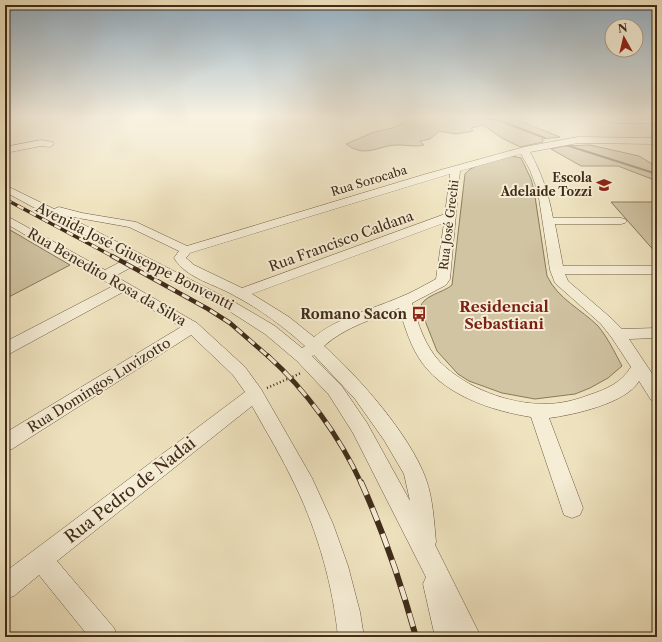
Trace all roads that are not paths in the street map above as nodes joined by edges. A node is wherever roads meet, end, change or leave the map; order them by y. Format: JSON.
{"nodes":[{"id":1,"x":25,"y":146,"type":"edge"},
{"id":2,"x":546,"y":146,"type":"edge"},
{"id":3,"x":5,"y":150,"type":"edge"},
{"id":4,"x":524,"y":150,"type":"junction"},
{"id":5,"x":455,"y":168,"type":"junction"},
{"id":6,"x":5,"y":188,"type":"edge"},
{"id":7,"x":31,"y":203,"type":"junction"},
{"id":8,"x":451,"y":216,"type":"junction"},
{"id":9,"x":5,"y":218,"type":"edge"},
{"id":10,"x":548,"y":221,"type":"junction"},
{"id":11,"x":621,"y":221,"type":"dead end"},
{"id":12,"x":124,"y":223,"type":"junction"},
{"id":13,"x":96,"y":236,"type":"junction"},
{"id":14,"x":183,"y":254,"type":"junction"},
{"id":15,"x":129,"y":259,"type":"junction"},
{"id":16,"x":151,"y":264,"type":"junction"},
{"id":17,"x":557,"y":270,"type":"junction"},
{"id":18,"x":657,"y":270,"type":"edge"},
{"id":19,"x":106,"y":275,"type":"junction"},
{"id":20,"x":124,"y":286,"type":"junction"},
{"id":21,"x":241,"y":293,"type":"junction"},
{"id":22,"x":404,"y":301,"type":"junction"},
{"id":23,"x":192,"y":327,"type":"junction"},
{"id":24,"x":618,"y":334,"type":"junction"},
{"id":25,"x":657,"y":334,"type":"edge"},
{"id":26,"x":5,"y":349,"type":"edge"},
{"id":27,"x":310,"y":356,"type":"junction"},
{"id":28,"x":639,"y":367,"type":"junction"},
{"id":29,"x":255,"y":394,"type":"junction"},
{"id":30,"x":657,"y":395,"type":"edge"},
{"id":31,"x":538,"y":412,"type":"junction"},
{"id":32,"x":5,"y":443,"type":"edge"},
{"id":33,"x":572,"y":508,"type":"dead end"},
{"id":34,"x":429,"y":558,"type":"junction"},
{"id":35,"x":40,"y":559,"type":"junction"},
{"id":36,"x":5,"y":587,"type":"edge"},
{"id":37,"x":105,"y":637,"type":"edge"},
{"id":38,"x":352,"y":637,"type":"edge"},
{"id":39,"x":448,"y":637,"type":"edge"},
{"id":40,"x":468,"y":637,"type":"edge"}],
"edges":[{"from":1,"to":3,"type":"street"},
{"from":2,"to":4,"type":"street","name":"Rua Sorocaba"},
{"from":4,"to":5,"type":"street","name":"Rua Sorocaba"},
{"from":4,"to":10,"type":"street"},
{"from":5,"to":8,"type":"street","name":"Rua José Grechi"},
{"from":5,"to":14,"type":"street","name":"Rua Sorocaba"},
{"from":6,"to":7,"type":"street"},
{"from":7,"to":12,"type":"street","name":"Avenida José Giuseppe Bonventti"},
{"from":7,"to":13,"type":"street","name":"Avenida José Giuseppe Bonventti"},
{"from":8,"to":21,"type":"street","name":"Rua Francisco Caldana"},
{"from":8,"to":22,"type":"street","name":"Rua José Grechi"},
{"from":9,"to":19,"type":"street","name":"Rua Benedito Rosa da Silva"},
{"from":10,"to":11,"type":"street"},
{"from":10,"to":17,"type":"street"},
{"from":12,"to":13,"type":"street"},
{"from":12,"to":14,"type":"street","name":"Avenida José Giuseppe Bonventti"},
{"from":13,"to":15,"type":"street","name":"Avenida José Giuseppe Bonventti"},
{"from":14,"to":16,"type":"street","name":"Rua Sorocaba"},
{"from":14,"to":21,"type":"street","name":"Avenida José Giuseppe Bonventti"},
{"from":15,"to":16,"type":"street","name":"Avenida José Giuseppe Bonventti"},
{"from":15,"to":19,"type":"street"},
{"from":16,"to":27,"type":"street","name":"Avenida José Giuseppe Bonventti"},
{"from":17,"to":18,"type":"street"},
{"from":17,"to":24,"type":"street"},
{"from":19,"to":20,"type":"street","name":"Rua Benedito Rosa da Silva"},
{"from":20,"to":23,"type":"street","name":"Rua Benedito Rosa da Silva"},
{"from":20,"to":26,"type":"street"},
{"from":21,"to":27,"type":"street","name":"Avenida José Giuseppe Bonventti"},
{"from":22,"to":27,"type":"street"},
{"from":22,"to":31,"type":"street"},
{"from":23,"to":29,"type":"street","name":"Rua Benedito Rosa da Silva"},
{"from":23,"to":32,"type":"street","name":"Rua Domingos Luvizotto"},
{"from":24,"to":25,"type":"street"},
{"from":24,"to":28,"type":"street"},
{"from":27,"to":34,"type":"street","name":"Avenida José Giuseppe Bonventti"},
{"from":27,"to":34,"type":"street","name":"Avenida José Giuseppe Bonventti"},
{"from":28,"to":30,"type":"street"},
{"from":28,"to":31,"type":"street"},
{"from":29,"to":35,"type":"street","name":"Rua Pedro de Nadai"},
{"from":29,"to":38,"type":"street","name":"Rua Benedito Rosa da Silva"},
{"from":31,"to":33,"type":"street"},
{"from":34,"to":39,"type":"street"},
{"from":34,"to":40,"type":"street","name":"Avenida José Giuseppe Bonventti"},
{"from":35,"to":36,"type":"street","name":"Rua Pedro de Nadai"},
{"from":35,"to":37,"type":"street"}]}
